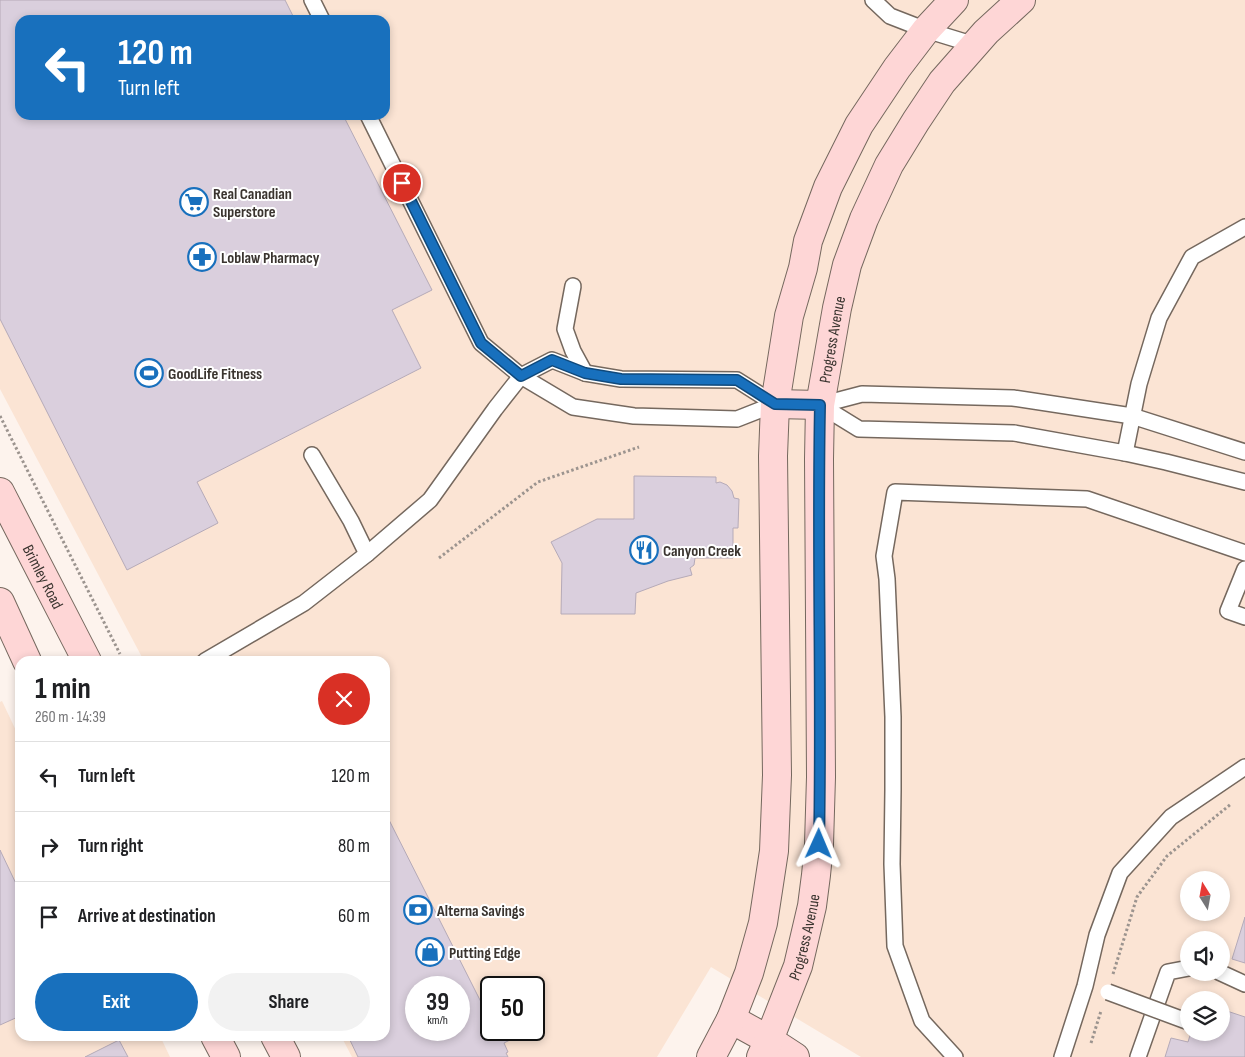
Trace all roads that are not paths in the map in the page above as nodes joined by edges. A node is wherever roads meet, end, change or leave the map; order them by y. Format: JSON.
{"nodes":[{"id":1,"x":312,"y":0,"type":"edge"},
{"id":2,"x":873,"y":0,"type":"edge"},
{"id":3,"x":954,"y":0,"type":"edge"},
{"id":4,"x":1022,"y":0,"type":"edge"},
{"id":5,"x":320,"y":15,"type":"edge"},
{"id":6,"x":926,"y":30,"type":"junction"},
{"id":7,"x":975,"y":45,"type":"junction"},
{"id":8,"x":370,"y":120,"type":"edge"},
{"id":9,"x":1245,"y":227,"type":"edge"},
{"id":10,"x":574,"y":286,"type":"dead end"},
{"id":11,"x":585,"y":373,"type":"junction"},
{"id":12,"x":521,"y":376,"type":"junction"},
{"id":13,"x":775,"y":404,"type":"junction"},
{"id":14,"x":820,"y":405,"type":"junction"},
{"id":15,"x":1132,"y":416,"type":"junction"},
{"id":16,"x":1245,"y":452,"type":"edge"},
{"id":17,"x":1125,"y":453,"type":"junction"},
{"id":18,"x":312,"y":455,"type":"dead end"},
{"id":19,"x":1245,"y":482,"type":"edge"},
{"id":20,"x":0,"y":492,"type":"edge"},
{"id":21,"x":1245,"y":553,"type":"edge"},
{"id":22,"x":367,"y":554,"type":"junction"},
{"id":23,"x":1245,"y":569,"type":"edge"},
{"id":24,"x":0,"y":602,"type":"edge"},
{"id":25,"x":1245,"y":616,"type":"edge"},
{"id":26,"x":25,"y":656,"type":"edge"},
{"id":27,"x":84,"y":656,"type":"edge"},
{"id":28,"x":214,"y":656,"type":"edge"},
{"id":29,"x":1245,"y":766,"type":"edge"},
{"id":30,"x":1180,"y":970,"type":"edge"},
{"id":31,"x":1230,"y":977,"type":"edge"},
{"id":32,"x":1245,"y":984,"type":"edge"},
{"id":33,"x":1085,"y":986,"type":"junction"},
{"id":34,"x":731,"y":1019,"type":"junction"},
{"id":35,"x":1180,"y":1019,"type":"edge"},
{"id":36,"x":218,"y":1041,"type":"edge"},
{"id":37,"x":278,"y":1041,"type":"edge"},
{"id":38,"x":765,"y":1048,"type":"edge"},
{"id":39,"x":226,"y":1057,"type":"edge"},
{"id":40,"x":286,"y":1057,"type":"edge"},
{"id":41,"x":711,"y":1057,"type":"edge"},
{"id":42,"x":796,"y":1057,"type":"edge"},
{"id":43,"x":955,"y":1057,"type":"edge"},
{"id":44,"x":1062,"y":1057,"type":"edge"},
{"id":45,"x":1138,"y":1057,"type":"edge"}],
"edges":[{"from":1,"to":5,"type":"lane"},
{"from":2,"to":6,"type":"lane"},
{"from":3,"to":6,"type":"main road"},
{"from":4,"to":7,"type":"main road","name":"Progress Avenue"},
{"from":6,"to":7,"type":"lane"},
{"from":6,"to":13,"type":"main road"},
{"from":7,"to":14,"type":"main road","name":"Progress Avenue"},
{"from":8,"to":12,"type":"lane"},
{"from":9,"to":15,"type":"lane"},
{"from":10,"to":11,"type":"lane"},
{"from":11,"to":12,"type":"lane"},
{"from":11,"to":13,"type":"lane"},
{"from":12,"to":13,"type":"lane"},
{"from":12,"to":22,"type":"lane"},
{"from":13,"to":14,"type":"main road"},
{"from":13,"to":34,"type":"main road"},
{"from":14,"to":15,"type":"lane"},
{"from":14,"to":17,"type":"lane"},
{"from":14,"to":38,"type":"main road","name":"Progress Avenue"},
{"from":15,"to":16,"type":"lane"},
{"from":15,"to":17,"type":"lane"},
{"from":17,"to":19,"type":"lane"},
{"from":18,"to":22,"type":"lane"},
{"from":20,"to":27,"type":"main road","name":"Brimley Road"},
{"from":21,"to":43,"type":"lane"},
{"from":22,"to":28,"type":"lane"},
{"from":23,"to":25,"type":"lane"},
{"from":24,"to":26,"type":"main road"},
{"from":29,"to":33,"type":"lane"},
{"from":30,"to":45,"type":"lane"},
{"from":31,"to":32,"type":"lane"},
{"from":33,"to":35,"type":"lane","bridge":true},
{"from":33,"to":44,"type":"lane"},
{"from":34,"to":38,"type":"main road"},
{"from":34,"to":41,"type":"main road"},
{"from":36,"to":39,"type":"main road"},
{"from":37,"to":40,"type":"main road"},
{"from":38,"to":42,"type":"main road"}]}
